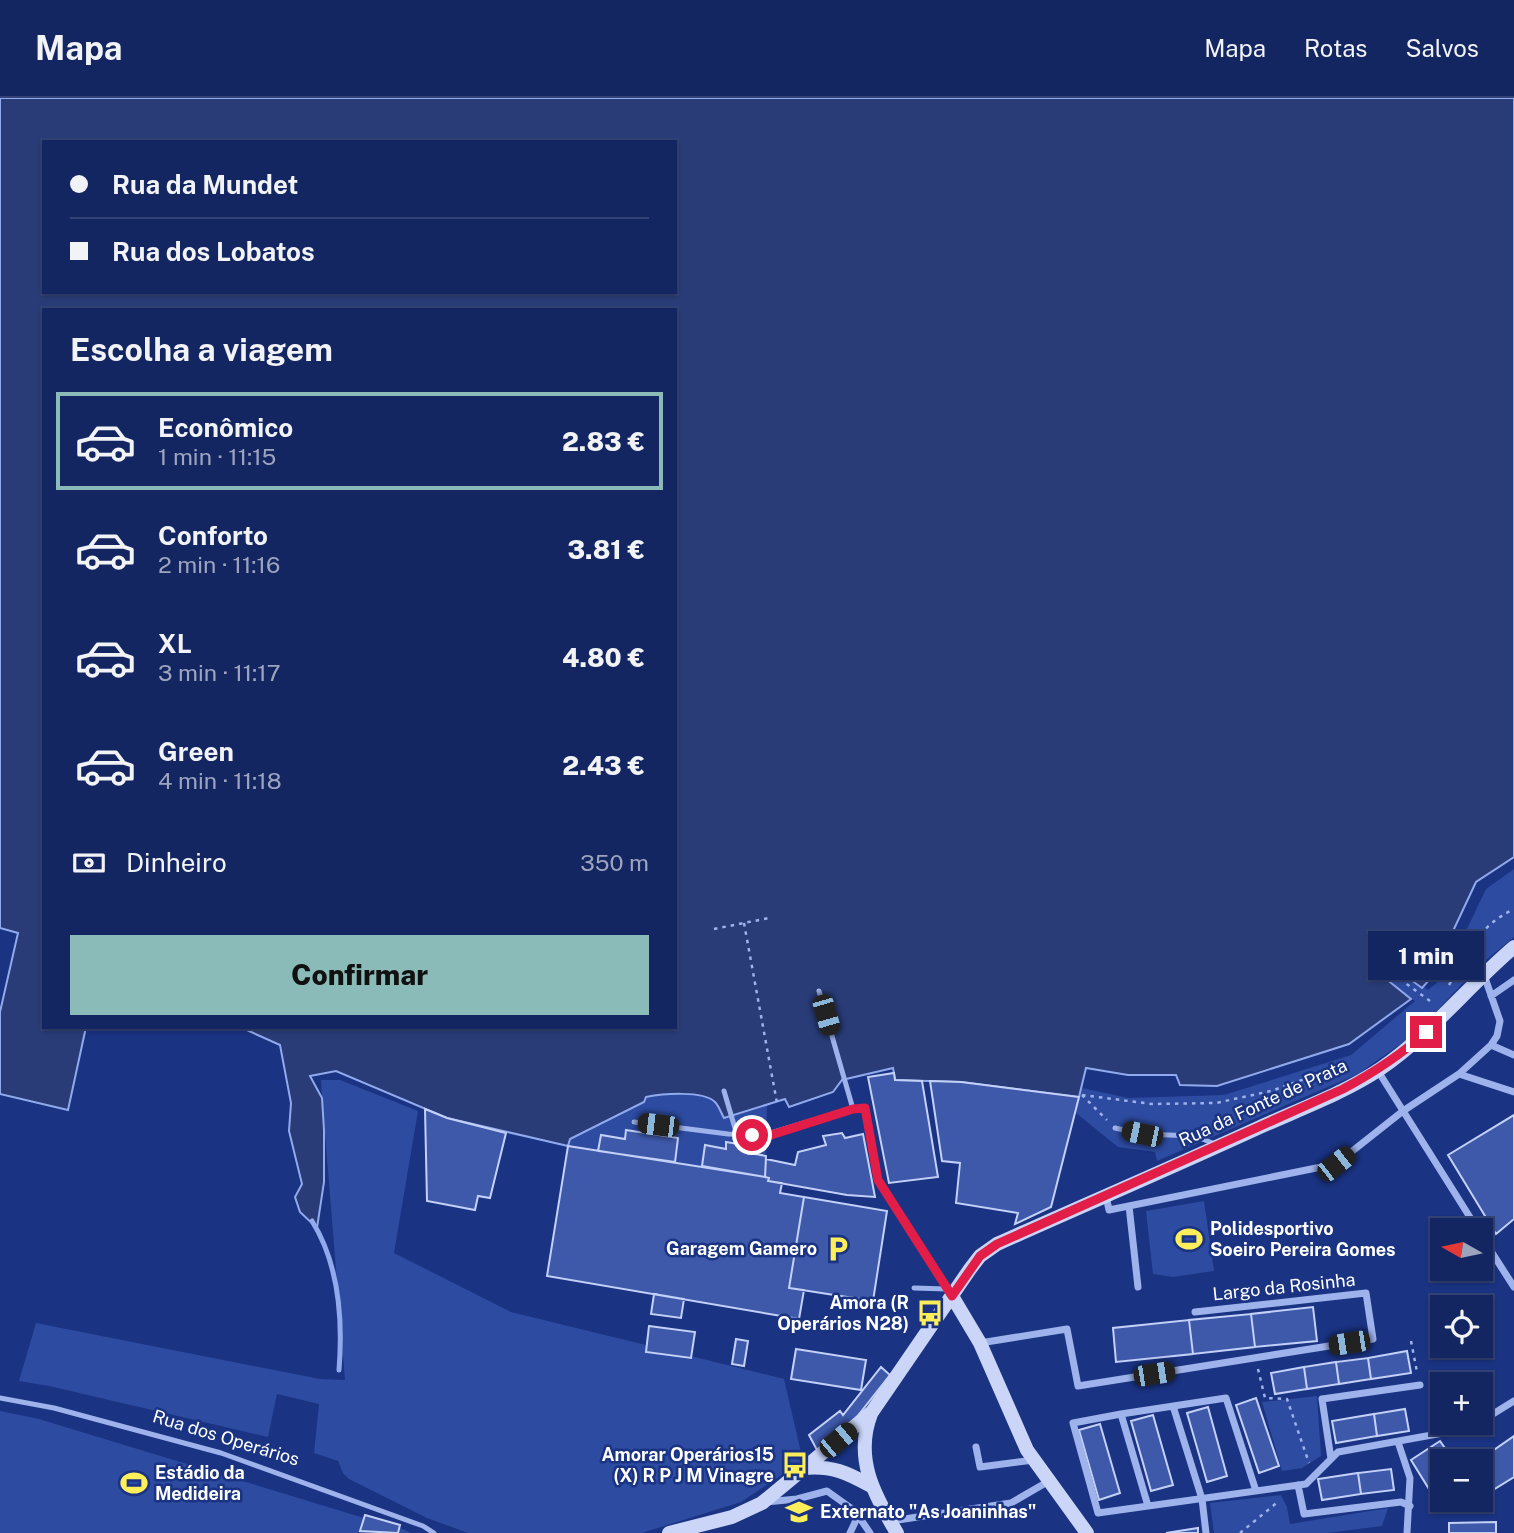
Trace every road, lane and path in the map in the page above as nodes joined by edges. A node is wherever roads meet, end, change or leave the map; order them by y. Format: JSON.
{"nodes":[{"id":1,"x":1514,"y":909,"type":"edge"},
{"id":2,"x":769,"y":918,"type":"dead end"},
{"id":3,"x":744,"y":923,"type":"junction"},
{"id":4,"x":713,"y":929,"type":"dead end"},
{"id":5,"x":1514,"y":947,"type":"edge"},
{"id":6,"x":1386,"y":969,"type":"dead end"},
{"id":7,"x":1483,"y":973,"type":"junction"},
{"id":8,"x":1514,"y":980,"type":"edge"},
{"id":9,"x":1447,"y":989,"type":"dead end"},
{"id":10,"x":819,"y":992,"type":"dead end"},
{"id":11,"x":1491,"y":996,"type":"junction"},
{"id":12,"x":1440,"y":997,"type":"dead end"},
{"id":13,"x":1491,"y":1045,"type":"junction"},
{"id":14,"x":1514,"y":1055,"type":"edge"},
{"id":15,"x":1350,"y":1069,"type":"dead end"},
{"id":16,"x":1377,"y":1070,"type":"junction"},
{"id":17,"x":1459,"y":1074,"type":"junction"},
{"id":18,"x":724,"y":1091,"type":"dead end"},
{"id":19,"x":1514,"y":1092,"type":"edge"},
{"id":20,"x":777,"y":1103,"type":"dead end"},
{"id":21,"x":853,"y":1109,"type":"junction"},
{"id":22,"x":1403,"y":1111,"type":"junction"},
{"id":23,"x":634,"y":1122,"type":"dead end"},
{"id":24,"x":1115,"y":1128,"type":"joint"},
{"id":25,"x":737,"y":1135,"type":"junction"},
{"id":26,"x":767,"y":1135,"type":"joint"},
{"id":27,"x":1219,"y":1146,"type":"junction"},
{"id":28,"x":1106,"y":1195,"type":"junction"},
{"id":29,"x":1129,"y":1206,"type":"junction"},
{"id":30,"x":1470,"y":1218,"type":"edge"},
{"id":31,"x":1493,"y":1254,"type":"edge"},
{"id":32,"x":1138,"y":1287,"type":"dead end"},
{"id":33,"x":1514,"y":1287,"type":"edge"},
{"id":34,"x":914,"y":1288,"type":"dead end"},
{"id":35,"x":950,"y":1292,"type":"junction"},
{"id":36,"x":1195,"y":1312,"type":"dead end"},
{"id":37,"x":1411,"y":1341,"type":"dead end"},
{"id":38,"x":980,"y":1343,"type":"junction"},
{"id":39,"x":1255,"y":1358,"type":"junction"},
{"id":40,"x":1419,"y":1385,"type":"joint"},
{"id":41,"x":0,"y":1398,"type":"edge"},
{"id":42,"x":1514,"y":1401,"type":"edge"},
{"id":43,"x":1173,"y":1406,"type":"junction"},
{"id":44,"x":872,"y":1412,"type":"junction"},
{"id":45,"x":1121,"y":1414,"type":"junction"},
{"id":46,"x":1493,"y":1414,"type":"edge"},
{"id":47,"x":1434,"y":1435,"type":"edge"},
{"id":48,"x":1398,"y":1442,"type":"junction"},
{"id":49,"x":976,"y":1447,"type":"dead end"},
{"id":50,"x":1331,"y":1459,"type":"junction"},
{"id":51,"x":1034,"y":1460,"type":"junction"},
{"id":52,"x":804,"y":1468,"type":"junction"},
{"id":53,"x":1314,"y":1476,"type":"junction"},
{"id":54,"x":1049,"y":1481,"type":"junction"},
{"id":55,"x":1298,"y":1485,"type":"junction"},
{"id":56,"x":871,"y":1486,"type":"junction"},
{"id":57,"x":1256,"y":1491,"type":"junction"},
{"id":58,"x":1202,"y":1499,"type":"junction"},
{"id":59,"x":762,"y":1503,"type":"junction"},
{"id":60,"x":1148,"y":1506,"type":"junction"},
{"id":61,"x":1410,"y":1506,"type":"junction"},
{"id":62,"x":858,"y":1516,"type":"junction"},
{"id":63,"x":894,"y":1527,"type":"edge"},
{"id":64,"x":434,"y":1533,"type":"edge"},
{"id":65,"x":669,"y":1533,"type":"edge"},
{"id":66,"x":850,"y":1533,"type":"edge"},
{"id":67,"x":870,"y":1533,"type":"edge"},
{"id":68,"x":1087,"y":1533,"type":"edge"},
{"id":69,"x":1206,"y":1533,"type":"edge"},
{"id":70,"x":1240,"y":1533,"type":"edge"},
{"id":71,"x":1407,"y":1533,"type":"edge"}],
"edges":[{"from":1,"to":9,"type":"path"},
{"from":2,"to":3,"type":"path"},
{"from":3,"to":4,"type":"path"},
{"from":3,"to":20,"type":"path"},
{"from":5,"to":7,"type":"street","name":"Rua da Fonte de Prata"},
{"from":6,"to":12,"type":"path"},
{"from":7,"to":11,"type":"street"},
{"from":7,"to":16,"type":"street","name":"Rua da Fonte de Prata"},
{"from":8,"to":11,"type":"street"},
{"from":10,"to":21,"type":"lane"},
{"from":11,"to":13,"type":"street"},
{"from":13,"to":14,"type":"street"},
{"from":13,"to":17,"type":"street"},
{"from":15,"to":24,"type":"path"},
{"from":16,"to":22,"type":"street"},
{"from":16,"to":27,"type":"street","name":"Rua da Fonte de Prata"},
{"from":17,"to":19,"type":"street"},
{"from":17,"to":22,"type":"street"},
{"from":18,"to":25,"type":"lane"},
{"from":21,"to":26,"type":"street"},
{"from":21,"to":35,"type":"street"},
{"from":22,"to":29,"type":"street"},
{"from":22,"to":30,"type":"street"},
{"from":23,"to":25,"type":"lane"},
{"from":24,"to":27,"type":"lane"},
{"from":25,"to":26,"type":"lane"},
{"from":27,"to":28,"type":"street","name":"Rua da Fonte de Prata"},
{"from":28,"to":29,"type":"street"},
{"from":28,"to":35,"type":"street","name":"Rua da Fonte de Prata"},
{"from":29,"to":32,"type":"street"},
{"from":31,"to":33,"type":"street"},
{"from":34,"to":35,"type":"lane"},
{"from":35,"to":38,"type":"street"},
{"from":35,"to":44,"type":"street"},
{"from":36,"to":39,"type":"street","name":"Largo da Rosinha"},
{"from":37,"to":40,"type":"path"},
{"from":38,"to":39,"type":"street","name":"Largo da Rosinha"},
{"from":38,"to":51,"type":"street"},
{"from":39,"to":53,"type":"path"},
{"from":40,"to":50,"type":"street"},
{"from":41,"to":64,"type":"lane","name":"Rua dos Operários"},
{"from":42,"to":46,"type":"street"},
{"from":43,"to":45,"type":"street"},
{"from":43,"to":57,"type":"street"},
{"from":43,"to":58,"type":"street"},
{"from":44,"to":52,"type":"street"},
{"from":44,"to":56,"type":"street"},
{"from":45,"to":60,"type":"street"},
{"from":45,"to":60,"type":"street"},
{"from":47,"to":48,"type":"street"},
{"from":48,"to":50,"type":"street"},
{"from":48,"to":61,"type":"street"},
{"from":49,"to":51,"type":"street"},
{"from":50,"to":53,"type":"street"},
{"from":51,"to":54,"type":"street"},
{"from":52,"to":56,"type":"street"},
{"from":52,"to":59,"type":"street"},
{"from":53,"to":55,"type":"street"},
{"from":54,"to":63,"type":"street"},
{"from":54,"to":68,"type":"street"},
{"from":55,"to":57,"type":"street"},
{"from":55,"to":61,"type":"street"},
{"from":55,"to":70,"type":"path"},
{"from":56,"to":63,"type":"street"},
{"from":57,"to":58,"type":"street"},
{"from":58,"to":60,"type":"street"},
{"from":58,"to":69,"type":"street"},
{"from":59,"to":62,"type":"street"},
{"from":59,"to":65,"type":"street"},
{"from":61,"to":71,"type":"street"},
{"from":62,"to":66,"type":"street"},
{"from":62,"to":67,"type":"street"}]}
